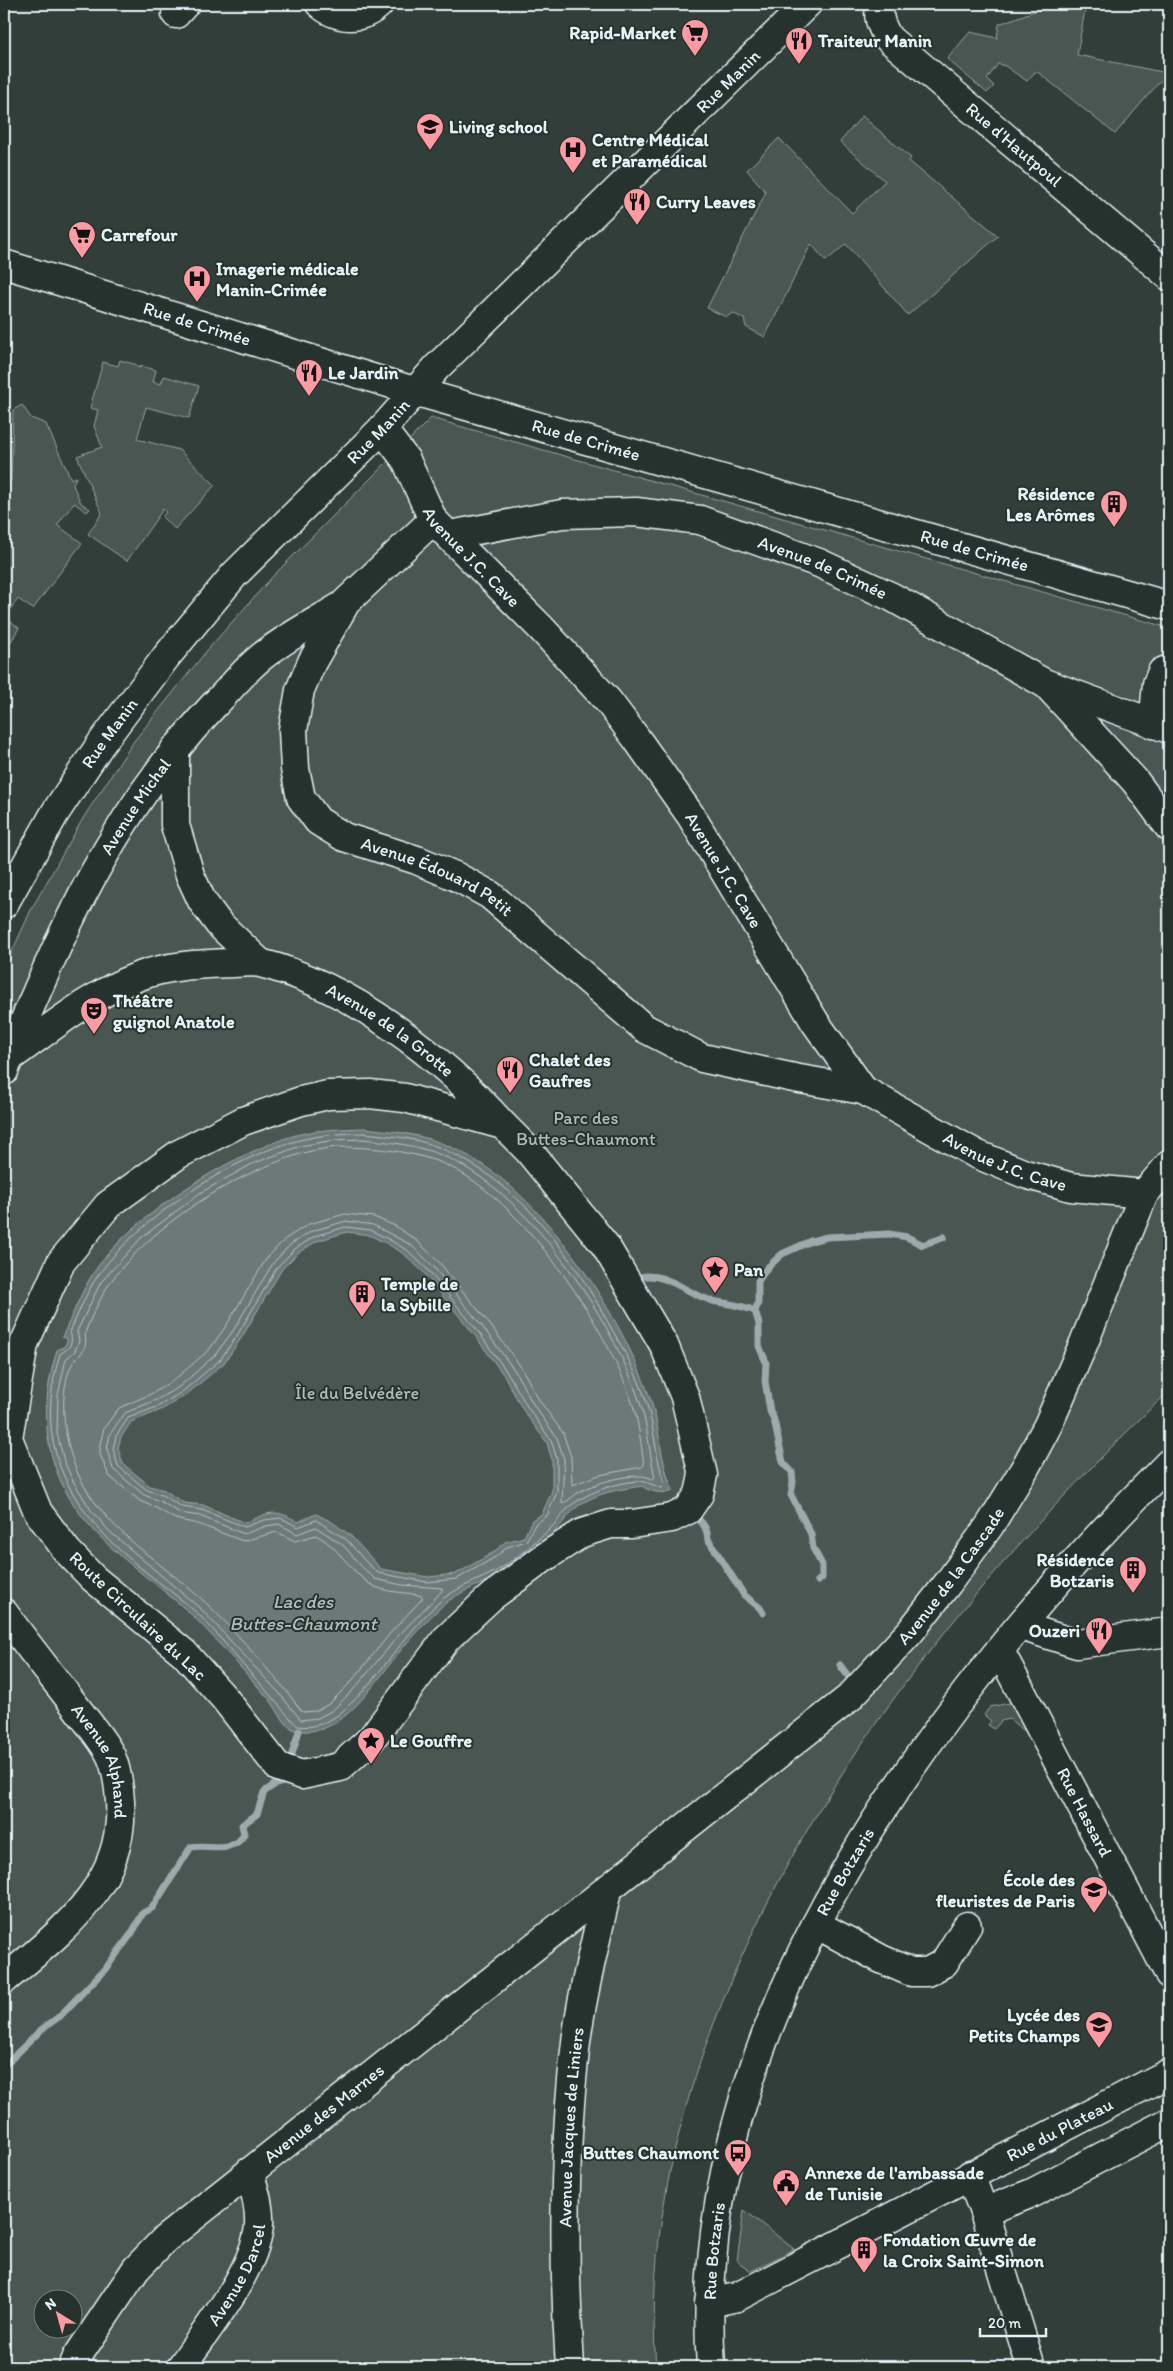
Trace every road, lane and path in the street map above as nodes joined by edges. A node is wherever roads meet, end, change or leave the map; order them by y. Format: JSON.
{"nodes":[{"id":1,"x":320,"y":4,"type":"edge"},
{"id":2,"x":378,"y":4,"type":"edge"},
{"id":3,"x":807,"y":4,"type":"edge"},
{"id":4,"x":881,"y":4,"type":"edge"},
{"id":5,"x":4,"y":264,"type":"edge"},
{"id":6,"x":1169,"y":276,"type":"edge"},
{"id":7,"x":414,"y":390,"type":"junction"},
{"id":8,"x":382,"y":429,"type":"junction"},
{"id":9,"x":441,"y":528,"type":"junction"},
{"id":10,"x":346,"y":602,"type":"junction"},
{"id":11,"x":1169,"y":606,"type":"edge"},
{"id":12,"x":1169,"y":669,"type":"edge"},
{"id":13,"x":1044,"y":683,"type":"junction"},
{"id":14,"x":1161,"y":726,"type":"edge"},
{"id":15,"x":175,"y":749,"type":"junction"},
{"id":16,"x":1169,"y":827,"type":"edge"},
{"id":17,"x":4,"y":904,"type":"edge"},
{"id":18,"x":259,"y":962,"type":"junction"},
{"id":19,"x":6,"y":1064,"type":"edge"},
{"id":20,"x":862,"y":1090,"type":"junction"},
{"id":21,"x":503,"y":1125,"type":"junction"},
{"id":22,"x":1169,"y":1164,"type":"edge"},
{"id":23,"x":1144,"y":1194,"type":"junction"},
{"id":24,"x":1169,"y":1464,"type":"edge"},
{"id":25,"x":4,"y":1613,"type":"edge"},
{"id":26,"x":1021,"y":1626,"type":"junction"},
{"id":27,"x":1169,"y":1632,"type":"edge"},
{"id":28,"x":1000,"y":1651,"type":"junction"},
{"id":29,"x":607,"y":1891,"type":"junction"},
{"id":30,"x":816,"y":1924,"type":"junction"},
{"id":31,"x":966,"y":1926,"type":"dead end"},
{"id":32,"x":1169,"y":1974,"type":"edge"},
{"id":33,"x":4,"y":1980,"type":"edge"},
{"id":34,"x":1169,"y":2073,"type":"edge"},
{"id":35,"x":1169,"y":2122,"type":"edge"},
{"id":36,"x":249,"y":2172,"type":"junction"},
{"id":37,"x":970,"y":2175,"type":"junction"},
{"id":38,"x":984,"y":2212,"type":"junction"},
{"id":39,"x":709,"y":2303,"type":"junction"},
{"id":40,"x":73,"y":2367,"type":"edge"},
{"id":41,"x":182,"y":2367,"type":"edge"},
{"id":42,"x":570,"y":2367,"type":"edge"},
{"id":43,"x":711,"y":2367,"type":"edge"},
{"id":44,"x":1031,"y":2367,"type":"edge"}],
"edges":[{"from":1,"to":2,"type":"street"},
{"from":3,"to":7,"type":"street","name":"Rue Manin"},
{"from":4,"to":6,"type":"street","name":"Rue d'Hautpoul"},
{"from":5,"to":7,"type":"street","name":"Rue de Crimée"},
{"from":7,"to":8,"type":"street","name":"Rue Manin"},
{"from":7,"to":11,"type":"street","name":"Rue de Crimée"},
{"from":8,"to":9,"type":"street","name":"Avenue J.C. Cave"},
{"from":8,"to":17,"type":"street","name":"Rue Manin"},
{"from":9,"to":10,"type":"street","name":"Avenue Édouard Petit"},
{"from":9,"to":13,"type":"street","name":"Avenue de Crimée"},
{"from":9,"to":20,"type":"street","name":"Avenue J.C. Cave"},
{"from":10,"to":15,"type":"street","name":"Avenue Michal"},
{"from":10,"to":20,"type":"street","name":"Avenue Édouard Petit"},
{"from":12,"to":14,"type":"street"},
{"from":13,"to":14,"type":"street","name":"Avenue de Crimée"},
{"from":13,"to":16,"type":"street"},
{"from":15,"to":18,"type":"street","name":"Avenue de la Grotte"},
{"from":15,"to":19,"type":"street","name":"Avenue Michal"},
{"from":18,"to":19,"type":"street","name":"Avenue de la Grotte"},
{"from":18,"to":21,"type":"street","name":"Avenue de la Grotte"},
{"from":20,"to":23,"type":"street","name":"Avenue J.C. Cave"},
{"from":21,"to":21,"type":"street","name":"Route Circulaire du Lac"},
{"from":22,"to":23,"type":"street","name":"Avenue de la Cascade"},
{"from":23,"to":29,"type":"street","name":"Avenue de la Cascade"},
{"from":24,"to":26,"type":"street","name":"Rue Botzaris"},
{"from":25,"to":33,"type":"street","name":"Avenue Alphand"},
{"from":26,"to":27,"type":"street"},
{"from":26,"to":28,"type":"street","name":"Rue Botzaris"},
{"from":28,"to":30,"type":"street","name":"Rue Botzaris"},
{"from":28,"to":32,"type":"street","name":"Rue Hassard"},
{"from":29,"to":36,"type":"street","name":"Avenue des Marnes"},
{"from":29,"to":42,"type":"street","name":"Avenue Jacques de Liniers"},
{"from":30,"to":31,"type":"street"},
{"from":30,"to":39,"type":"street","name":"Rue Botzaris"},
{"from":34,"to":37,"type":"street","name":"Rue du Plateau"},
{"from":35,"to":38,"type":"street"},
{"from":36,"to":40,"type":"street","name":"Avenue des Marnes"},
{"from":36,"to":41,"type":"street","name":"Avenue Darcel"},
{"from":37,"to":38,"type":"street"},
{"from":37,"to":39,"type":"street","name":"Rue du Plateau"},
{"from":38,"to":44,"type":"street"},
{"from":39,"to":43,"type":"street","name":"Rue Botzaris"}]}
